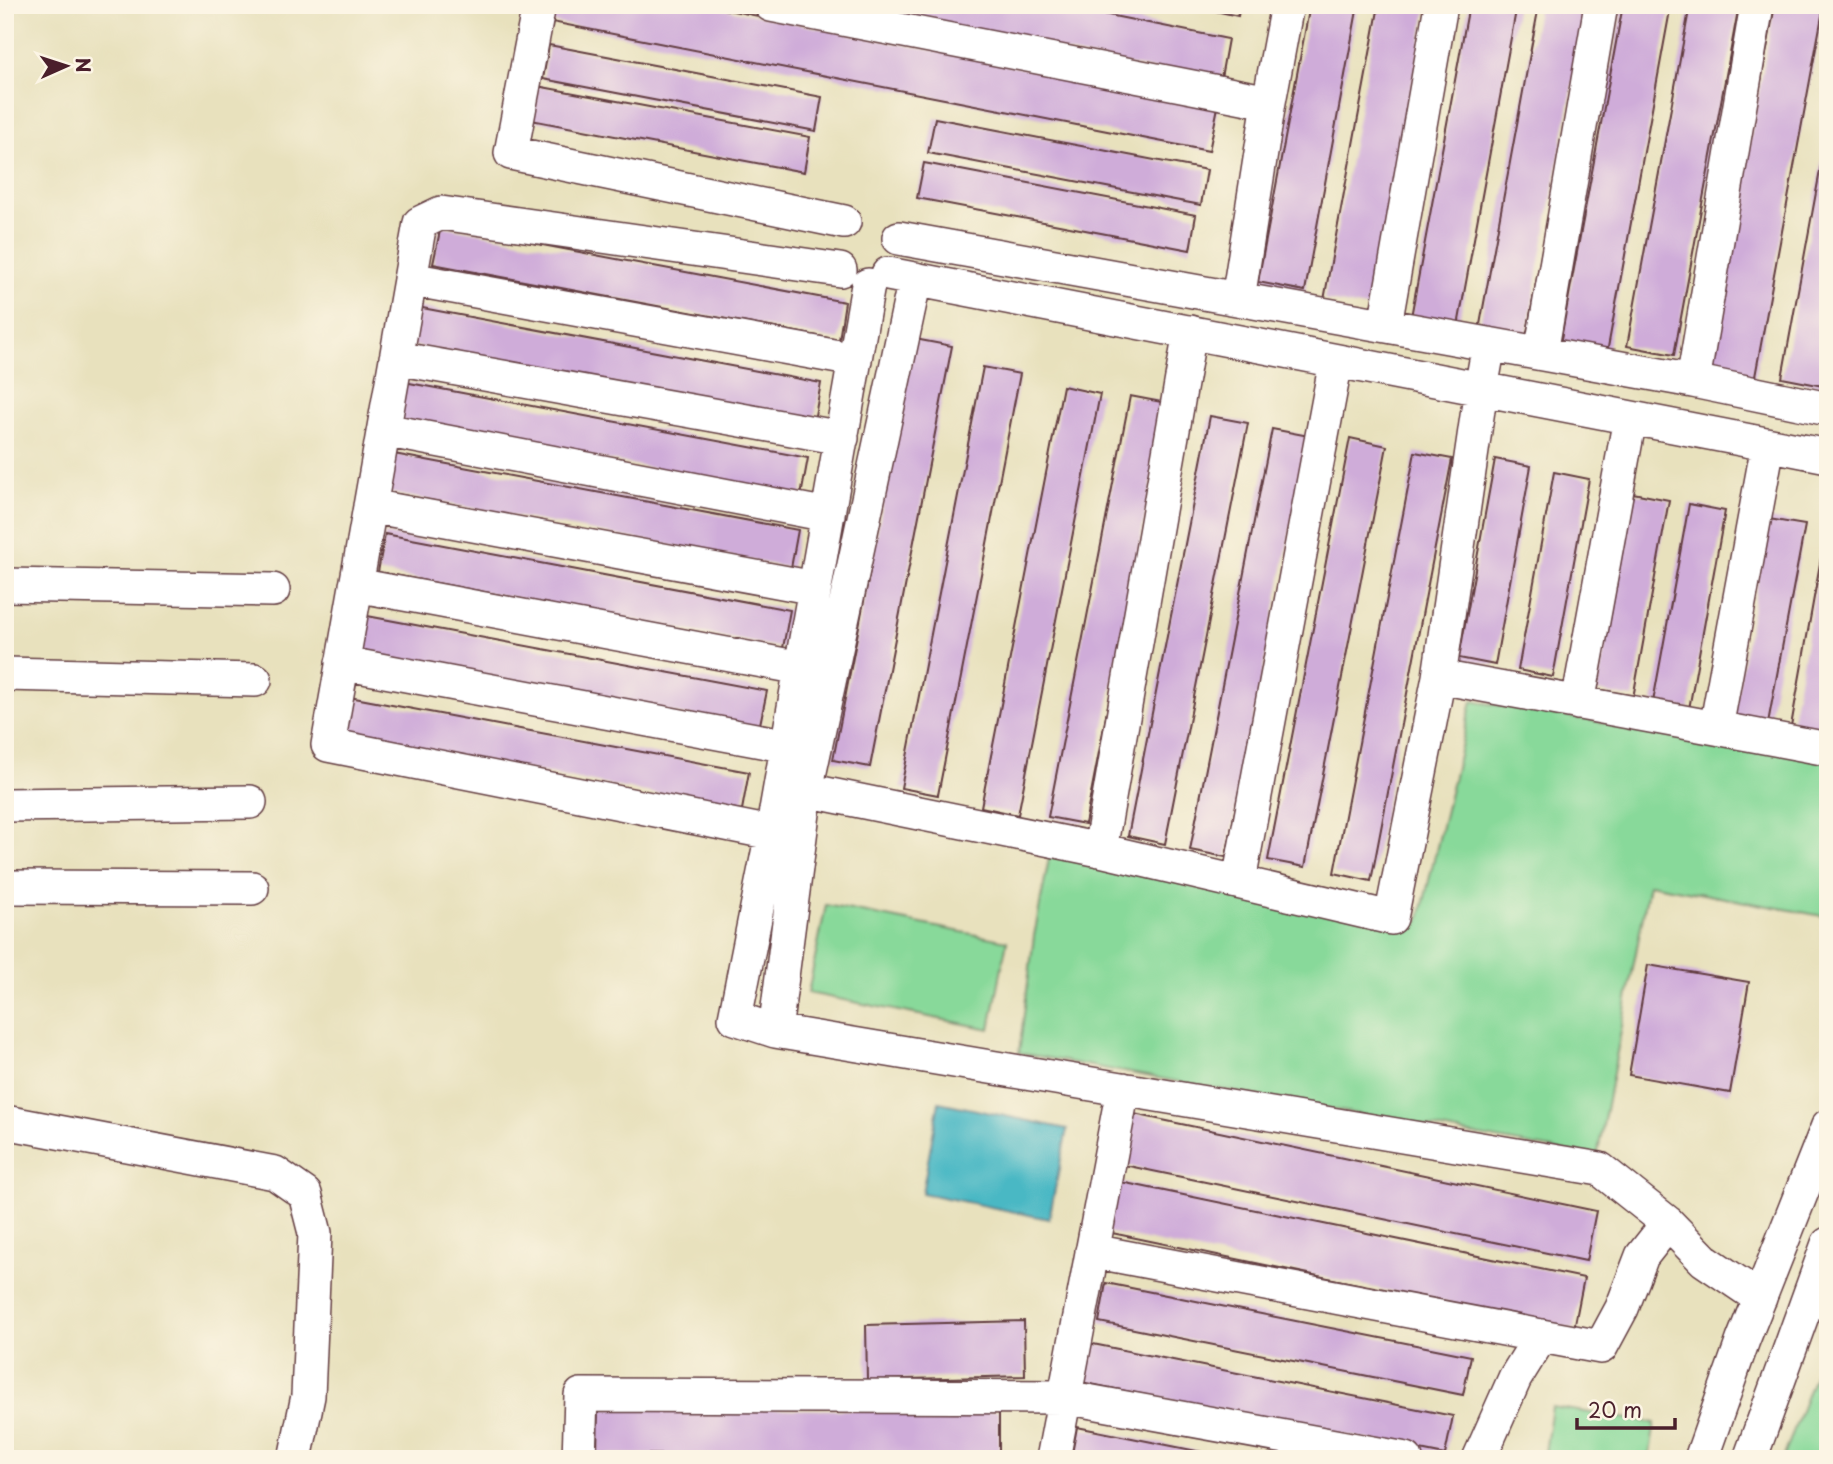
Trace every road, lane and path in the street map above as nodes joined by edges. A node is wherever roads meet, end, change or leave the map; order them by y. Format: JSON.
{"nodes":[{"id":1,"x":539,"y":5,"type":"edge"},
{"id":2,"x":771,"y":5,"type":"edge"},
{"id":3,"x":1287,"y":5,"type":"edge"},
{"id":4,"x":1441,"y":5,"type":"edge"},
{"id":5,"x":1601,"y":5,"type":"edge"},
{"id":6,"x":1757,"y":5,"type":"edge"},
{"id":7,"x":1269,"y":102,"type":"junction"},
{"id":8,"x":874,"y":223,"type":"junction"},
{"id":9,"x":878,"y":277,"type":"junction"},
{"id":10,"x":410,"y":279,"type":"junction"},
{"id":11,"x":1238,"y":299,"type":"junction"},
{"id":12,"x":1385,"y":326,"type":"junction"},
{"id":13,"x":1190,"y":332,"type":"junction"},
{"id":14,"x":1489,"y":344,"type":"junction"},
{"id":15,"x":1541,"y":353,"type":"junction"},
{"id":16,"x":396,"y":359,"type":"junction"},
{"id":17,"x":855,"y":360,"type":"junction"},
{"id":18,"x":1336,"y":361,"type":"junction"},
{"id":19,"x":1693,"y":381,"type":"junction"},
{"id":20,"x":1480,"y":389,"type":"junction"},
{"id":21,"x":1828,"y":409,"type":"edge"},
{"id":22,"x":1630,"y":418,"type":"junction"},
{"id":23,"x":384,"y":430,"type":"junction"},
{"id":24,"x":842,"y":438,"type":"junction"},
{"id":25,"x":1768,"y":444,"type":"junction"},
{"id":26,"x":1828,"y":456,"type":"edge"},
{"id":27,"x":370,"y":506,"type":"junction"},
{"id":28,"x":828,"y":515,"type":"junction"},
{"id":29,"x":5,"y":585,"type":"edge"},
{"id":30,"x":356,"y":585,"type":"junction"},
{"id":31,"x":815,"y":589,"type":"junction"},
{"id":32,"x":273,"y":590,"type":"dead end"},
{"id":33,"x":342,"y":663,"type":"junction"},
{"id":34,"x":801,"y":668,"type":"junction"},
{"id":35,"x":5,"y":674,"type":"edge"},
{"id":36,"x":1439,"y":677,"type":"junction"},
{"id":37,"x":255,"y":680,"type":"dead end"},
{"id":38,"x":1578,"y":703,"type":"junction"},
{"id":39,"x":1716,"y":728,"type":"junction"},
{"id":40,"x":788,"y":746,"type":"junction"},
{"id":41,"x":1828,"y":749,"type":"edge"},
{"id":42,"x":806,"y":790,"type":"junction"},
{"id":43,"x":250,"y":802,"type":"dead end"},
{"id":44,"x":5,"y":805,"type":"edge"},
{"id":45,"x":772,"y":834,"type":"junction"},
{"id":46,"x":1100,"y":850,"type":"junction"},
{"id":47,"x":1239,"y":881,"type":"junction"},
{"id":48,"x":5,"y":887,"type":"edge"},
{"id":49,"x":252,"y":888,"type":"dead end"},
{"id":50,"x":775,"y":1031,"type":"junction"},
{"id":51,"x":1123,"y":1089,"type":"junction"},
{"id":52,"x":5,"y":1122,"type":"edge"},
{"id":53,"x":1828,"y":1126,"type":"edge"},
{"id":54,"x":1668,"y":1223,"type":"junction"},
{"id":55,"x":1828,"y":1244,"type":"edge"},
{"id":56,"x":1092,"y":1251,"type":"junction"},
{"id":57,"x":1760,"y":1298,"type":"junction"},
{"id":58,"x":1541,"y":1336,"type":"junction"},
{"id":59,"x":1065,"y":1397,"type":"junction"},
{"id":60,"x":295,"y":1459,"type":"edge"},
{"id":61,"x":579,"y":1459,"type":"edge"},
{"id":62,"x":1053,"y":1459,"type":"edge"},
{"id":63,"x":1406,"y":1459,"type":"edge"},
{"id":64,"x":1479,"y":1459,"type":"edge"},
{"id":65,"x":1701,"y":1459,"type":"edge"},
{"id":66,"x":1750,"y":1459,"type":"edge"}],
"edges":[{"from":1,"to":8,"type":"street"},
{"from":2,"to":7,"type":"street"},
{"from":3,"to":7,"type":"street"},
{"from":4,"to":12,"type":"street"},
{"from":5,"to":15,"type":"street"},
{"from":6,"to":19,"type":"street"},
{"from":7,"to":11,"type":"street"},
{"from":8,"to":9,"type":"street"},
{"from":8,"to":9,"type":"street"},
{"from":8,"to":11,"type":"street"},
{"from":9,"to":10,"type":"street"},
{"from":9,"to":13,"type":"street"},
{"from":9,"to":17,"type":"street"},
{"from":9,"to":42,"type":"street"},
{"from":10,"to":16,"type":"street"},
{"from":10,"to":17,"type":"street"},
{"from":11,"to":12,"type":"street"},
{"from":12,"to":14,"type":"street"},
{"from":13,"to":18,"type":"street"},
{"from":13,"to":46,"type":"street"},
{"from":14,"to":15,"type":"street"},
{"from":14,"to":20,"type":"street"},
{"from":15,"to":19,"type":"street"},
{"from":16,"to":23,"type":"street"},
{"from":16,"to":24,"type":"street"},
{"from":17,"to":24,"type":"street"},
{"from":18,"to":20,"type":"street"},
{"from":18,"to":47,"type":"street"},
{"from":19,"to":21,"type":"street"},
{"from":20,"to":22,"type":"street"},
{"from":20,"to":36,"type":"street"},
{"from":22,"to":25,"type":"street"},
{"from":22,"to":38,"type":"street"},
{"from":23,"to":27,"type":"street"},
{"from":23,"to":28,"type":"street"},
{"from":24,"to":28,"type":"street"},
{"from":25,"to":26,"type":"street"},
{"from":25,"to":39,"type":"street"},
{"from":27,"to":30,"type":"street"},
{"from":27,"to":31,"type":"street"},
{"from":28,"to":31,"type":"street"},
{"from":29,"to":32,"type":"street"},
{"from":30,"to":33,"type":"street"},
{"from":30,"to":34,"type":"street"},
{"from":31,"to":34,"type":"street"},
{"from":33,"to":40,"type":"street"},
{"from":33,"to":45,"type":"street"},
{"from":34,"to":40,"type":"street"},
{"from":35,"to":37,"type":"street"},
{"from":36,"to":38,"type":"street"},
{"from":36,"to":47,"type":"street"},
{"from":38,"to":39,"type":"street"},
{"from":39,"to":41,"type":"street"},
{"from":40,"to":45,"type":"street"},
{"from":42,"to":46,"type":"street"},
{"from":42,"to":50,"type":"street"},
{"from":43,"to":44,"type":"street"},
{"from":45,"to":50,"type":"street"},
{"from":46,"to":47,"type":"street"},
{"from":48,"to":49,"type":"street"},
{"from":50,"to":51,"type":"street"},
{"from":51,"to":54,"type":"street"},
{"from":51,"to":56,"type":"street"},
{"from":52,"to":60,"type":"street"},
{"from":53,"to":57,"type":"street"},
{"from":54,"to":57,"type":"street"},
{"from":54,"to":58,"type":"street"},
{"from":55,"to":66,"type":"street"},
{"from":56,"to":58,"type":"street"},
{"from":56,"to":59,"type":"street"},
{"from":57,"to":65,"type":"street"},
{"from":58,"to":64,"type":"street"},
{"from":59,"to":61,"type":"street"},
{"from":59,"to":62,"type":"street"},
{"from":59,"to":63,"type":"street"}]}
